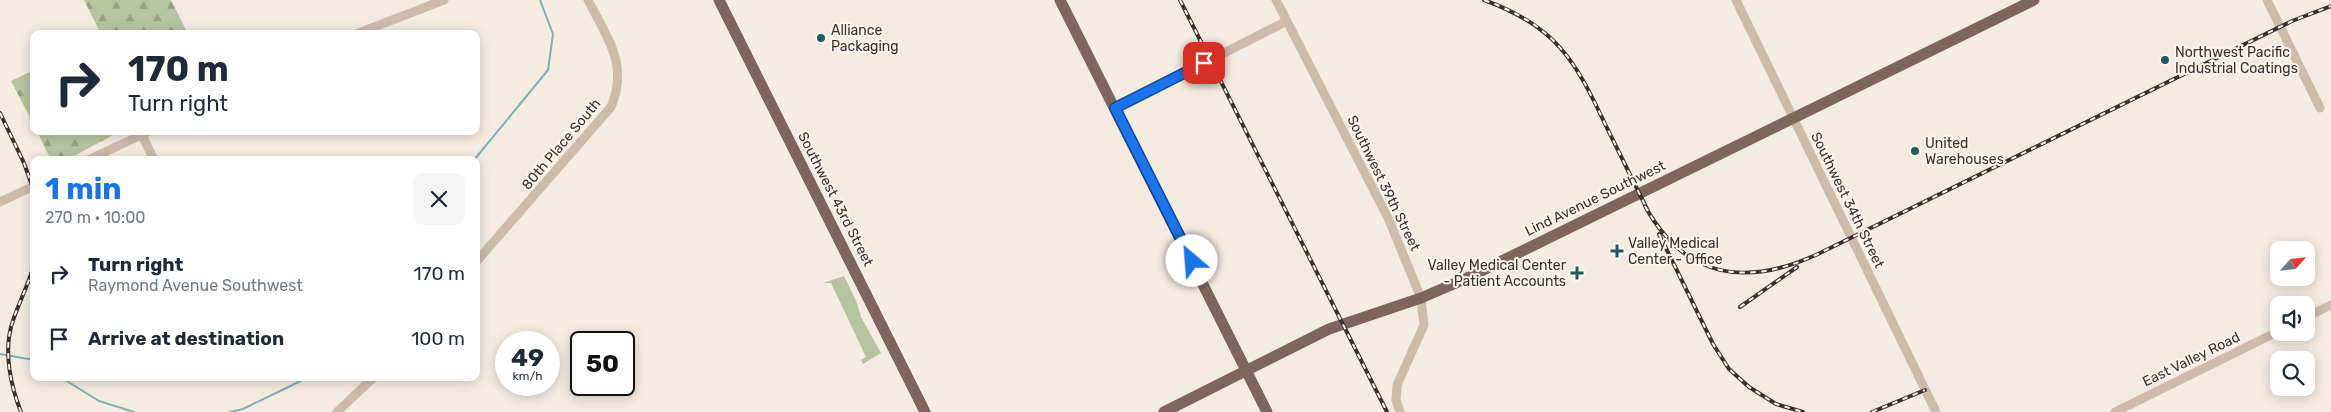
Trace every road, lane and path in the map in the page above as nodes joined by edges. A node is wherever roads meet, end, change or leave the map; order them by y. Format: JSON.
{"nodes":[{"id":1,"x":444,"y":0,"type":"edge"},
{"id":2,"x":588,"y":0,"type":"edge"},
{"id":3,"x":719,"y":0,"type":"edge"},
{"id":4,"x":1060,"y":0,"type":"edge"},
{"id":5,"x":1276,"y":0,"type":"edge"},
{"id":6,"x":1736,"y":0,"type":"edge"},
{"id":7,"x":2034,"y":0,"type":"edge"},
{"id":8,"x":2267,"y":0,"type":"edge"},
{"id":9,"x":1287,"y":21,"type":"junction"},
{"id":10,"x":366,"y":30,"type":"edge"},
{"id":11,"x":1115,"y":108,"type":"junction"},
{"id":12,"x":2320,"y":108,"type":"dead end"},
{"id":13,"x":1793,"y":118,"type":"junction"},
{"id":14,"x":142,"y":135,"type":"edge"},
{"id":15,"x":147,"y":135,"type":"edge"},
{"id":16,"x":97,"y":156,"type":"edge"},
{"id":17,"x":153,"y":156,"type":"edge"},
{"id":18,"x":30,"y":188,"type":"edge"},
{"id":19,"x":0,"y":202,"type":"edge"},
{"id":20,"x":480,"y":257,"type":"edge"},
{"id":21,"x":1421,"y":298,"type":"junction"},
{"id":22,"x":2331,"y":305,"type":"edge"},
{"id":23,"x":2315,"y":313,"type":"edge"},
{"id":24,"x":2270,"y":335,"type":"edge"},
{"id":25,"x":1246,"y":369,"type":"junction"},
{"id":26,"x":370,"y":381,"type":"edge"},
{"id":27,"x":337,"y":412,"type":"edge"},
{"id":28,"x":925,"y":412,"type":"edge"},
{"id":29,"x":1164,"y":412,"type":"edge"},
{"id":30,"x":1267,"y":412,"type":"edge"},
{"id":31,"x":1400,"y":412,"type":"edge"},
{"id":32,"x":1936,"y":412,"type":"edge"},
{"id":33,"x":2115,"y":412,"type":"edge"}],
"edges":[{"from":1,"to":10,"type":"street"},
{"from":2,"to":20,"type":"street","name":"80th Place South"},
{"from":3,"to":28,"type":"main road","name":"Southwest 43rd Street"},
{"from":4,"to":11,"type":"main road"},
{"from":5,"to":9,"type":"street","name":"Southwest 39th Street"},
{"from":6,"to":13,"type":"street","name":"Southwest 34th Street"},
{"from":7,"to":13,"type":"main road","name":"Lind Avenue Southwest"},
{"from":8,"to":12,"type":"street"},
{"from":9,"to":11,"type":"street"},
{"from":9,"to":21,"type":"street","name":"Southwest 39th Street"},
{"from":11,"to":25,"type":"main road"},
{"from":13,"to":21,"type":"main road","name":"Lind Avenue Southwest"},
{"from":13,"to":32,"type":"street","name":"Southwest 34th Street"},
{"from":14,"to":16,"type":"street"},
{"from":15,"to":17,"type":"street"},
{"from":18,"to":19,"type":"street"},
{"from":21,"to":25,"type":"main road","name":"Lind Avenue Southwest"},
{"from":21,"to":31,"type":"street","name":"Southwest 39th Street"},
{"from":22,"to":23,"type":"street"},
{"from":24,"to":33,"type":"street","name":"East Valley Road"},
{"from":25,"to":29,"type":"main road","name":"Lind Avenue Southwest"},
{"from":25,"to":30,"type":"main road"},
{"from":26,"to":27,"type":"street"}]}
